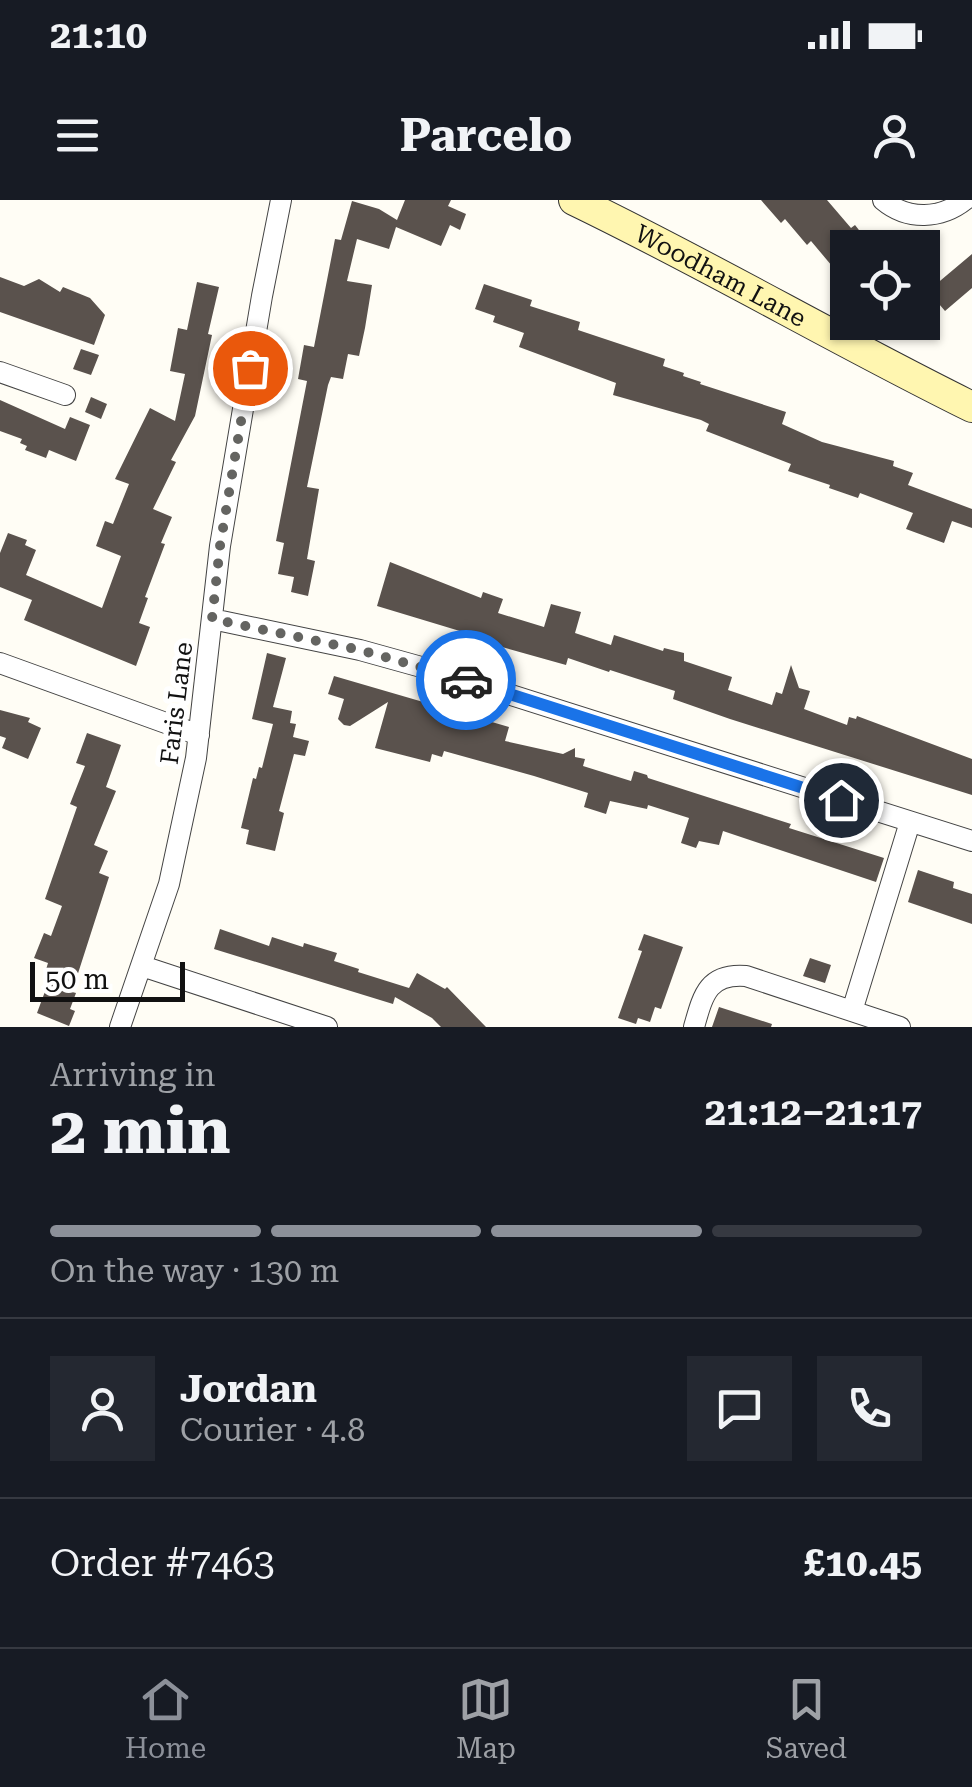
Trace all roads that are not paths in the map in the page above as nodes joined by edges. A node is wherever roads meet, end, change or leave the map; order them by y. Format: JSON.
{"nodes":[{"id":1,"x":281,"y":200,"type":"edge"},
{"id":2,"x":574,"y":200,"type":"edge"},
{"id":3,"x":884,"y":200,"type":"edge"},
{"id":4,"x":965,"y":200,"type":"edge"},
{"id":5,"x":0,"y":372,"type":"edge"},
{"id":6,"x":64,"y":394,"type":"dead end"},
{"id":7,"x":972,"y":407,"type":"edge"},
{"id":8,"x":212,"y":619,"type":"junction"},
{"id":9,"x":0,"y":663,"type":"edge"},
{"id":10,"x":199,"y":735,"type":"junction"},
{"id":11,"x":910,"y":822,"type":"junction"},
{"id":12,"x":972,"y":841,"type":"edge"},
{"id":13,"x":142,"y":966,"type":"junction"},
{"id":14,"x":852,"y":1011,"type":"junction"},
{"id":15,"x":120,"y":1027,"type":"edge"},
{"id":16,"x":327,"y":1027,"type":"edge"},
{"id":17,"x":694,"y":1027,"type":"edge"},
{"id":18,"x":900,"y":1027,"type":"edge"}],
"edges":[{"from":1,"to":8,"type":"street","name":"Faris Lane"},
{"from":2,"to":7,"type":"main road","name":"Woodham Lane"},
{"from":3,"to":4,"type":"street"},
{"from":5,"to":6,"type":"street"},
{"from":8,"to":10,"type":"street","name":"Faris Lane"},
{"from":8,"to":11,"type":"street"},
{"from":9,"to":10,"type":"street"},
{"from":10,"to":13,"type":"street","name":"Faris Lane"},
{"from":11,"to":12,"type":"street"},
{"from":11,"to":14,"type":"street"},
{"from":13,"to":15,"type":"street","name":"Faris Lane"},
{"from":13,"to":16,"type":"street"},
{"from":14,"to":17,"type":"street"},
{"from":14,"to":18,"type":"street"}]}
